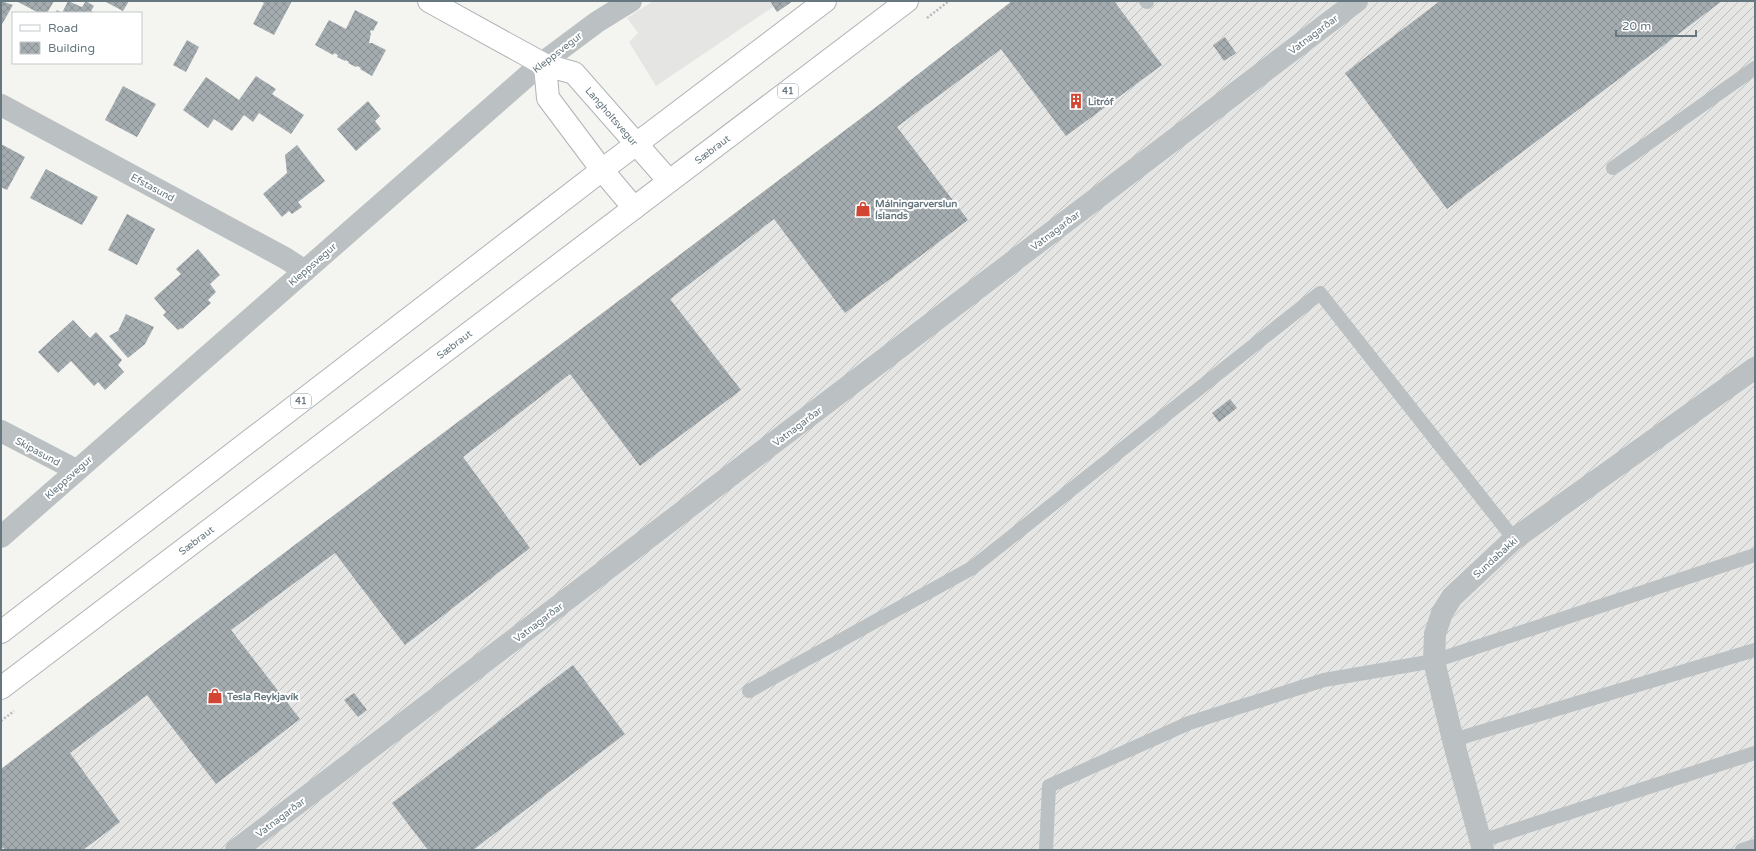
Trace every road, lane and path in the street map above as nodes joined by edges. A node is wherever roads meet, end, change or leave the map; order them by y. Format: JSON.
{"nodes":[{"id":1,"x":429,"y":1,"type":"edge"},
{"id":2,"x":631,"y":1,"type":"edge"},
{"id":3,"x":825,"y":1,"type":"edge"},
{"id":4,"x":907,"y":1,"type":"edge"},
{"id":5,"x":1357,"y":1,"type":"edge"},
{"id":6,"x":543,"y":64,"type":"junction"},
{"id":7,"x":1755,"y":68,"type":"edge"},
{"id":8,"x":1,"y":105,"type":"edge"},
{"id":9,"x":636,"y":144,"type":"junction"},
{"id":10,"x":1613,"y":168,"type":"dead end"},
{"id":11,"x":602,"y":170,"type":"junction"},
{"id":12,"x":669,"y":181,"type":"junction"},
{"id":13,"x":634,"y":208,"type":"junction"},
{"id":14,"x":305,"y":271,"type":"junction"},
{"id":15,"x":1755,"y":368,"type":"edge"},
{"id":16,"x":1,"y":431,"type":"edge"},
{"id":17,"x":76,"y":470,"type":"junction"},
{"id":18,"x":1,"y":537,"type":"edge"},
{"id":19,"x":1514,"y":538,"type":"junction"},
{"id":20,"x":1755,"y":555,"type":"edge"},
{"id":21,"x":1,"y":632,"type":"edge"},
{"id":22,"x":1755,"y":650,"type":"edge"},
{"id":23,"x":1434,"y":661,"type":"junction"},
{"id":24,"x":1,"y":688,"type":"edge"},
{"id":25,"x":749,"y":691,"type":"dead end"},
{"id":26,"x":1453,"y":740,"type":"junction"},
{"id":27,"x":1755,"y":753,"type":"edge"},
{"id":28,"x":1482,"y":845,"type":"edge"},
{"id":29,"x":1755,"y":846,"type":"edge"},
{"id":30,"x":236,"y":850,"type":"edge"},
{"id":31,"x":1046,"y":850,"type":"edge"},
{"id":32,"x":1742,"y":850,"type":"edge"}],
"edges":[{"from":1,"to":6,"type":"main road","name":"Langholtsvegur"},
{"from":2,"to":6,"type":"street","name":"Kleppsvegur"},
{"from":3,"to":9,"type":"main road","number":"41"},
{"from":4,"to":12,"type":"main road","name":"Sæbraut","number":"41"},
{"from":5,"to":30,"type":"street","name":"Vatnagarðar"},
{"from":6,"to":9,"type":"main road","name":"Langholtsvegur"},
{"from":6,"to":11,"type":"main road"},
{"from":6,"to":14,"type":"street","name":"Kleppsvegur"},
{"from":7,"to":10,"type":"lane"},
{"from":8,"to":14,"type":"street","name":"Efstasund"},
{"from":9,"to":11,"type":"main road","number":"41"},
{"from":9,"to":12,"type":"main road","name":"Langholtsvegur"},
{"from":11,"to":13,"type":"main road"},
{"from":11,"to":21,"type":"main road","number":"41"},
{"from":12,"to":13,"type":"main road","name":"Sæbraut","number":"41"},
{"from":13,"to":24,"type":"main road","name":"Sæbraut","number":"41"},
{"from":14,"to":17,"type":"street","name":"Kleppsvegur"},
{"from":15,"to":19,"type":"street","name":"Sundabakki"},
{"from":16,"to":17,"type":"street","name":"Skipasund"},
{"from":17,"to":18,"type":"street","name":"Kleppsvegur"},
{"from":19,"to":23,"type":"street","name":"Sundabakki"},
{"from":19,"to":25,"type":"lane"},
{"from":20,"to":23,"type":"lane"},
{"from":22,"to":26,"type":"lane"},
{"from":23,"to":26,"type":"street","name":"Sundabakki"},
{"from":23,"to":31,"type":"lane"},
{"from":26,"to":28,"type":"street","name":"Sundabakki"},
{"from":27,"to":28,"type":"lane"},
{"from":29,"to":32,"type":"lane"}]}
